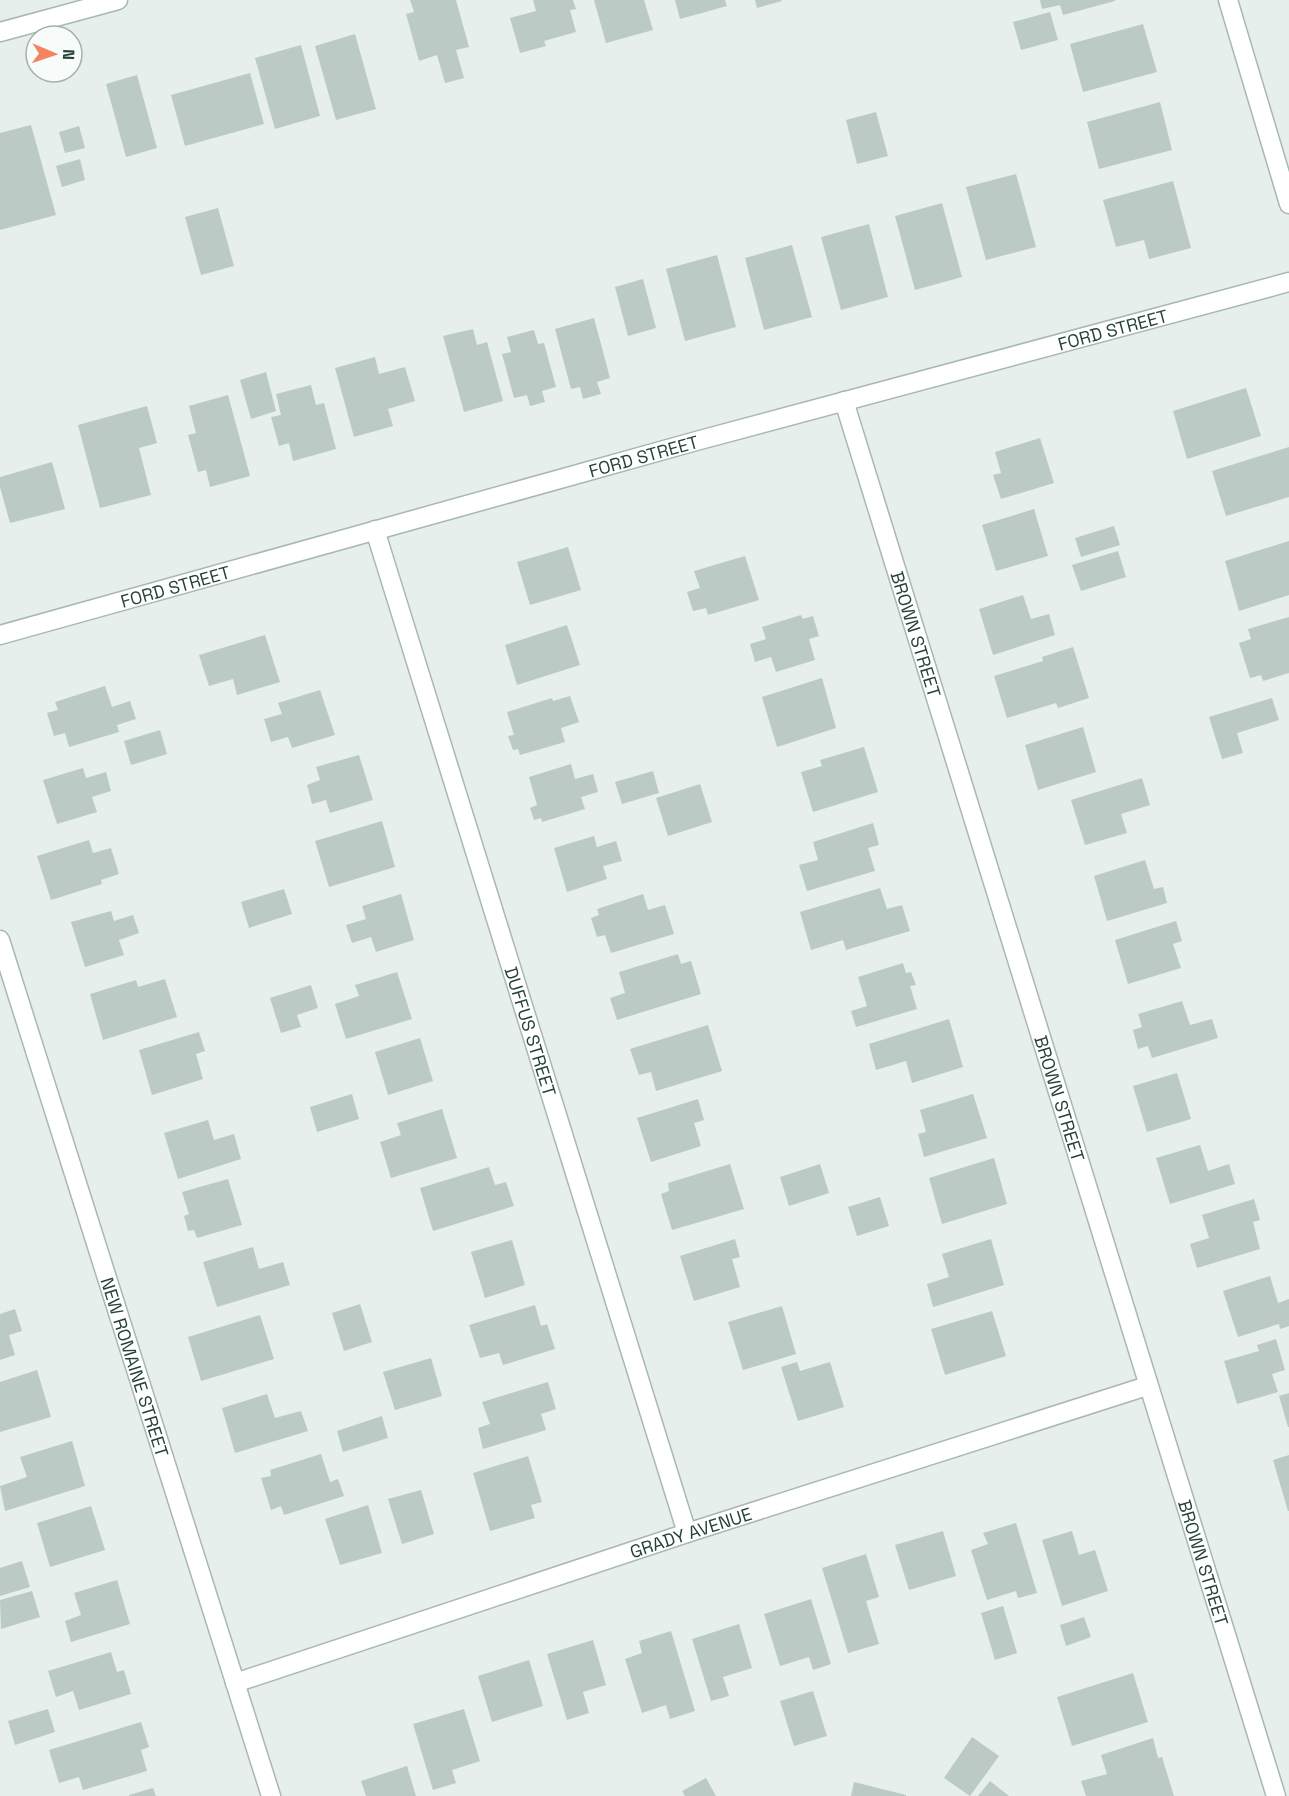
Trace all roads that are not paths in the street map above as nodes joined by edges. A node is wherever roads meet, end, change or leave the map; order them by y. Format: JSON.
{"nodes":[{"id":1,"x":118,"y":0,"type":"edge"},
{"id":2,"x":1228,"y":0,"type":"edge"},
{"id":3,"x":0,"y":32,"type":"edge"},
{"id":4,"x":1289,"y":204,"type":"edge"},
{"id":5,"x":1289,"y":282,"type":"edge"},
{"id":6,"x":844,"y":401,"type":"junction"},
{"id":7,"x":375,"y":530,"type":"junction"},
{"id":8,"x":0,"y":635,"type":"edge"},
{"id":9,"x":0,"y":940,"type":"edge"},
{"id":10,"x":1147,"y":1386,"type":"junction"},
{"id":11,"x":687,"y":1533,"type":"junction"},
{"id":12,"x":235,"y":1683,"type":"junction"},
{"id":13,"x":271,"y":1796,"type":"edge"},
{"id":14,"x":1276,"y":1796,"type":"edge"}],
"edges":[{"from":1,"to":3,"type":"street"},
{"from":2,"to":4,"type":"street"},
{"from":5,"to":6,"type":"street","name":"FORD STREET"},
{"from":6,"to":7,"type":"street","name":"FORD STREET"},
{"from":6,"to":10,"type":"street","name":"BROWN STREET"},
{"from":7,"to":8,"type":"street","name":"FORD STREET"},
{"from":7,"to":11,"type":"street","name":"DUFFUS STREET"},
{"from":9,"to":12,"type":"street","name":"NEW ROMAINE STREET"},
{"from":10,"to":11,"type":"street","name":"GRADY AVENUE"},
{"from":10,"to":14,"type":"street","name":"BROWN STREET"},
{"from":11,"to":12,"type":"street","name":"GRADY AVENUE"},
{"from":12,"to":13,"type":"street","name":"NEW ROMAINE STREET"}]}
